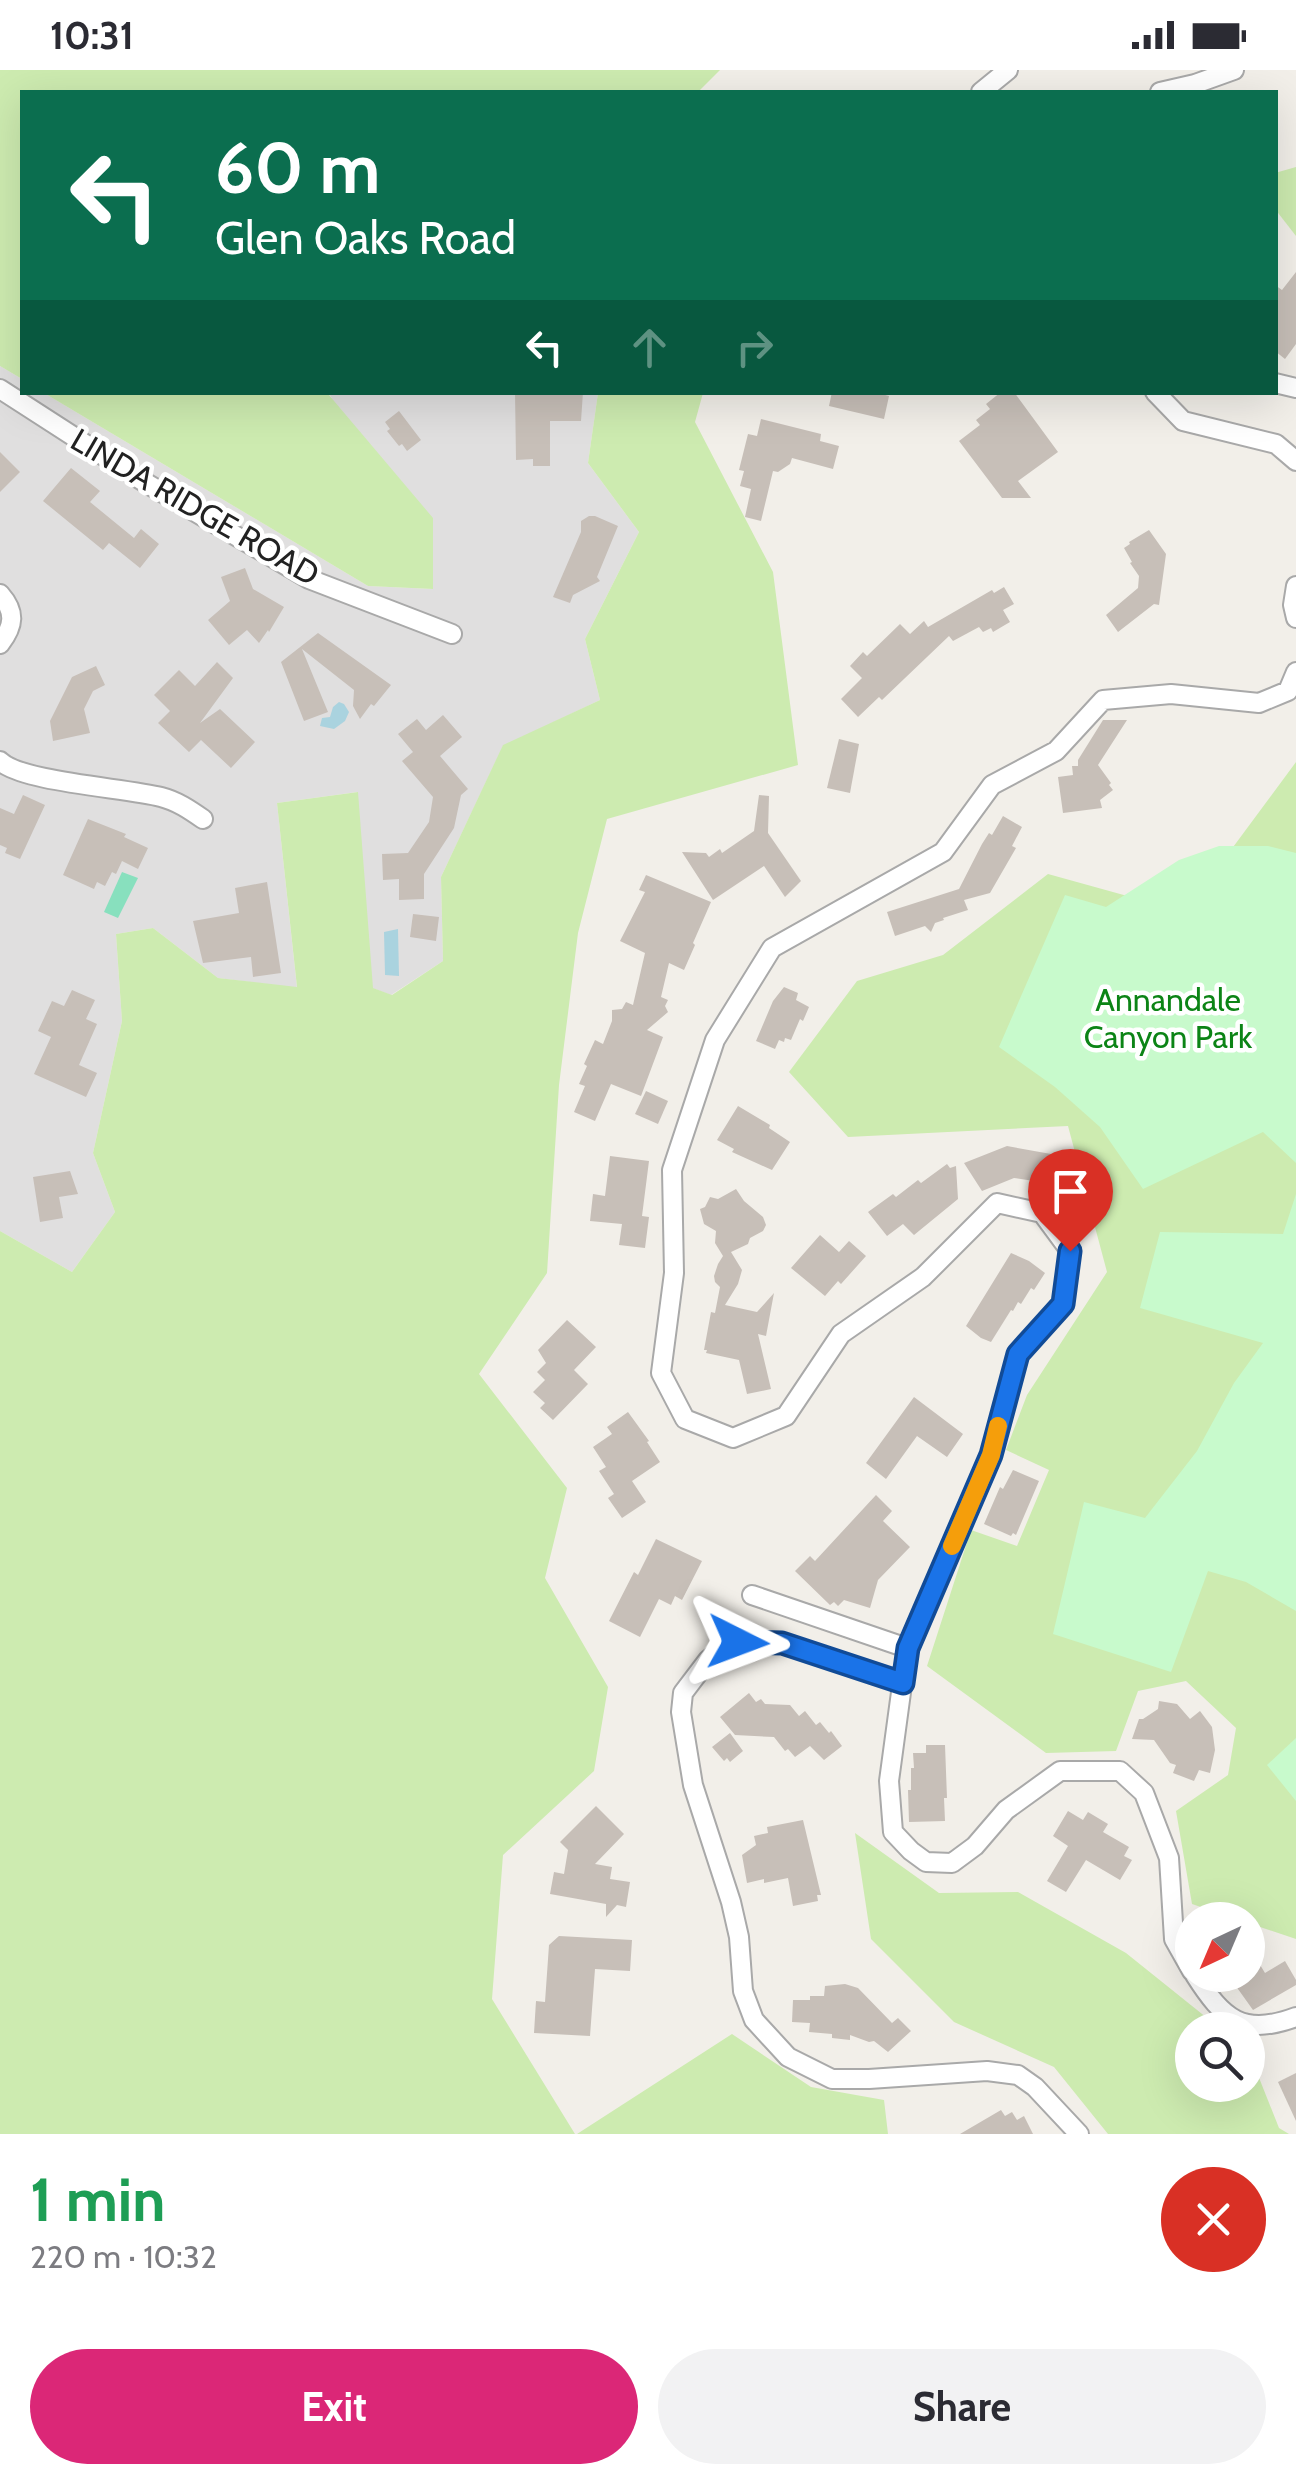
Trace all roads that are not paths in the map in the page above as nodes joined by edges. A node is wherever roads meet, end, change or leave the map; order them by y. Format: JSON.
{"nodes":[{"id":1,"x":1008,"y":70,"type":"edge"},
{"id":2,"x":1234,"y":70,"type":"edge"},
{"id":3,"x":983,"y":90,"type":"edge"},
{"id":4,"x":1168,"y":90,"type":"edge"},
{"id":5,"x":0,"y":390,"type":"edge"},
{"id":6,"x":1158,"y":395,"type":"edge"},
{"id":7,"x":1296,"y":460,"type":"edge"},
{"id":8,"x":1296,"y":586,"type":"edge"},
{"id":9,"x":0,"y":594,"type":"edge"},
{"id":10,"x":1296,"y":618,"type":"edge"},
{"id":11,"x":452,"y":634,"type":"dead end"},
{"id":12,"x":0,"y":644,"type":"edge"},
{"id":13,"x":1296,"y":672,"type":"edge"},
{"id":14,"x":0,"y":761,"type":"edge"},
{"id":15,"x":204,"y":818,"type":"dead end"},
{"id":16,"x":752,"y":1595,"type":"dead end"},
{"id":17,"x":908,"y":1648,"type":"junction"},
{"id":18,"x":903,"y":1683,"type":"junction"},
{"id":19,"x":1175,"y":1941,"type":"edge"},
{"id":20,"x":1206,"y":1992,"type":"edge"},
{"id":21,"x":1296,"y":2017,"type":"edge"},
{"id":22,"x":1079,"y":2134,"type":"edge"}],
"edges":[{"from":1,"to":3,"type":"street"},
{"from":2,"to":4,"type":"street"},
{"from":5,"to":11,"type":"street","name":"LINDA RIDGE ROAD"},
{"from":6,"to":7,"type":"street"},
{"from":8,"to":10,"type":"street"},
{"from":9,"to":12,"type":"street"},
{"from":13,"to":17,"type":"street"},
{"from":14,"to":15,"type":"street"},
{"from":16,"to":17,"type":"street"},
{"from":17,"to":18,"type":"street"},
{"from":18,"to":19,"type":"street"},
{"from":18,"to":22,"type":"street"},
{"from":20,"to":21,"type":"street"}]}
